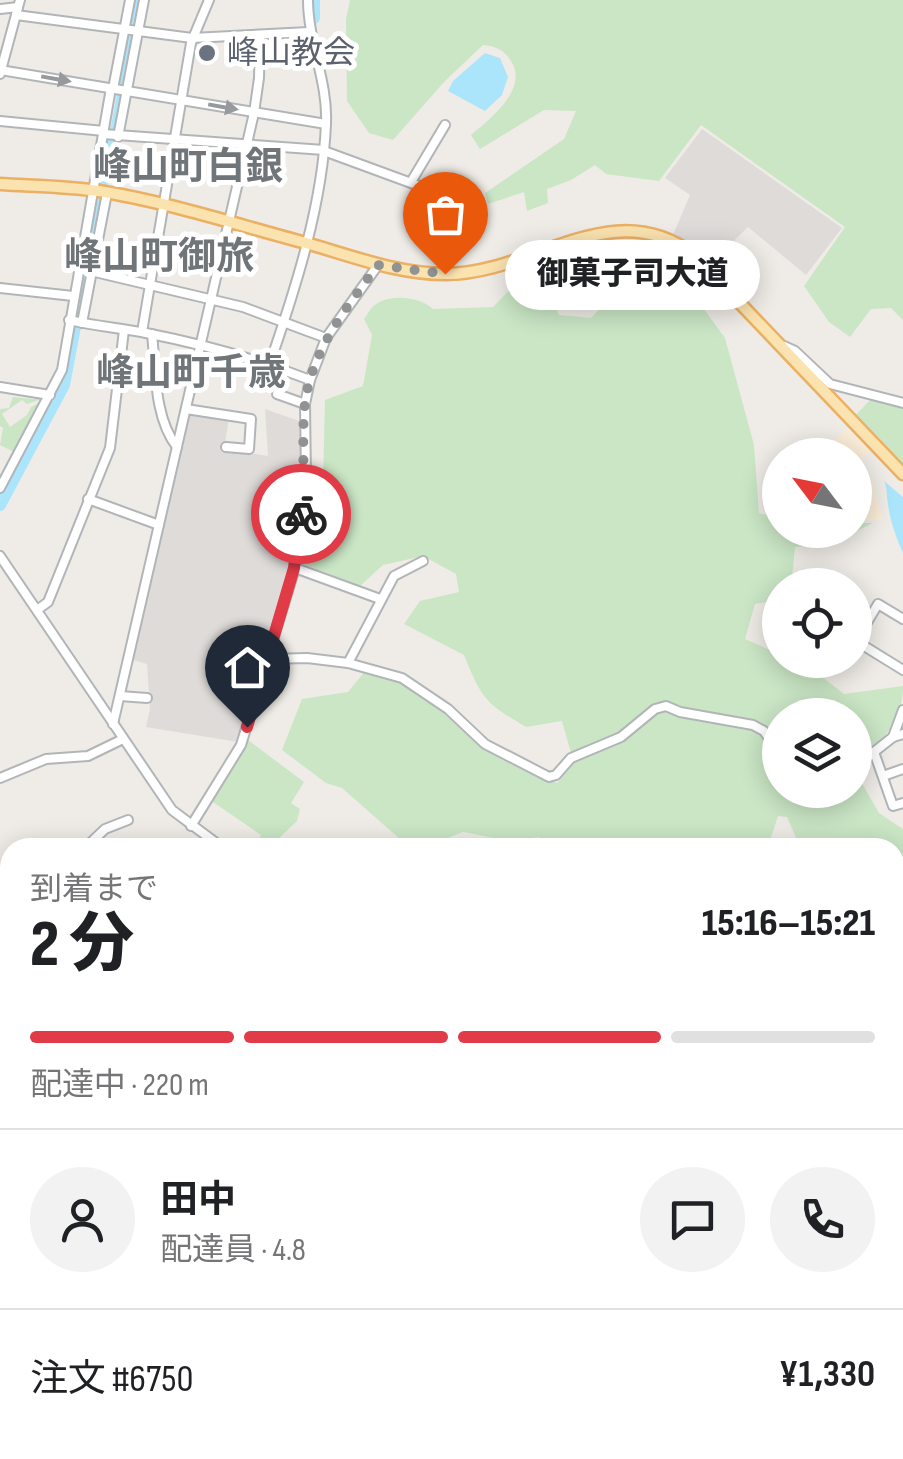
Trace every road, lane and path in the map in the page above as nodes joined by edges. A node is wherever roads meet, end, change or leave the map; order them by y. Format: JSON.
{"nodes":[{"id":1,"x":130,"y":0,"type":"edge"},
{"id":2,"x":144,"y":0,"type":"edge"},
{"id":3,"x":209,"y":0,"type":"edge"},
{"id":4,"x":308,"y":0,"type":"edge"},
{"id":5,"x":18,"y":8,"type":"edge"},
{"id":6,"x":0,"y":9,"type":"edge"},
{"id":7,"x":131,"y":32,"type":"junction"},
{"id":8,"x":310,"y":32,"type":"junction"},
{"id":9,"x":260,"y":36,"type":"junction"},
{"id":10,"x":192,"y":38,"type":"junction"},
{"id":11,"x":0,"y":71,"type":"edge"},
{"id":12,"x":118,"y":90,"type":"junction"},
{"id":13,"x":182,"y":100,"type":"junction"},
{"id":14,"x":254,"y":113,"type":"junction"},
{"id":15,"x":0,"y":121,"type":"edge"},
{"id":16,"x":326,"y":124,"type":"junction"},
{"id":17,"x":446,"y":125,"type":"dead end"},
{"id":18,"x":109,"y":135,"type":"junction"},
{"id":19,"x":176,"y":142,"type":"junction"},
{"id":20,"x":247,"y":145,"type":"junction"},
{"id":21,"x":324,"y":150,"type":"junction"},
{"id":22,"x":411,"y":182,"type":"junction"},
{"id":23,"x":0,"y":184,"type":"edge"},
{"id":24,"x":100,"y":191,"type":"junction"},
{"id":25,"x":441,"y":194,"type":"dead end"},
{"id":26,"x":164,"y":207,"type":"junction"},
{"id":27,"x":230,"y":223,"type":"junction"},
{"id":28,"x":302,"y":242,"type":"junction"},
{"id":29,"x":378,"y":265,"type":"junction"},
{"id":30,"x":85,"y":270,"type":"junction"},
{"id":31,"x":148,"y":285,"type":"junction"},
{"id":32,"x":0,"y":288,"type":"edge"},
{"id":33,"x":73,"y":296,"type":"junction"},
{"id":34,"x":212,"y":299,"type":"junction"},
{"id":35,"x":284,"y":321,"type":"junction"},
{"id":36,"x":76,"y":322,"type":"junction"},
{"id":37,"x":124,"y":330,"type":"junction"},
{"id":38,"x":147,"y":333,"type":"junction"},
{"id":39,"x":326,"y":338,"type":"junction"},
{"id":40,"x":201,"y":346,"type":"junction"},
{"id":41,"x":783,"y":346,"type":"junction"},
{"id":42,"x":270,"y":363,"type":"junction"},
{"id":43,"x":285,"y":370,"type":"junction"},
{"id":44,"x":310,"y":380,"type":"junction"},
{"id":45,"x":0,"y":387,"type":"edge"},
{"id":46,"x":50,"y":394,"type":"junction"},
{"id":47,"x":305,"y":404,"type":"junction"},
{"id":48,"x":903,"y":404,"type":"edge"},
{"id":49,"x":186,"y":409,"type":"junction"},
{"id":50,"x":177,"y":447,"type":"junction"},
{"id":51,"x":226,"y":447,"type":"dead end"},
{"id":52,"x":903,"y":474,"type":"edge"},
{"id":53,"x":0,"y":488,"type":"edge"},
{"id":54,"x":88,"y":499,"type":"junction"},
{"id":55,"x":159,"y":524,"type":"junction"},
{"id":56,"x":0,"y":556,"type":"edge"},
{"id":57,"x":423,"y":561,"type":"dead end"},
{"id":58,"x":294,"y":568,"type":"junction"},
{"id":59,"x":380,"y":599,"type":"junction"},
{"id":60,"x":37,"y":610,"type":"junction"},
{"id":61,"x":903,"y":619,"type":"edge"},
{"id":62,"x":268,"y":658,"type":"junction"},
{"id":63,"x":348,"y":663,"type":"junction"},
{"id":64,"x":903,"y":670,"type":"edge"},
{"id":65,"x":120,"y":696,"type":"junction"},
{"id":66,"x":148,"y":698,"type":"dead end"},
{"id":67,"x":903,"y":710,"type":"edge"},
{"id":68,"x":113,"y":724,"type":"junction"},
{"id":69,"x":762,"y":730,"type":"edge"},
{"id":70,"x":903,"y":734,"type":"edge"},
{"id":71,"x":893,"y":737,"type":"junction"},
{"id":72,"x":123,"y":739,"type":"junction"},
{"id":73,"x":874,"y":752,"type":"joint"},
{"id":74,"x":903,"y":769,"type":"edge"},
{"id":75,"x":882,"y":776,"type":"junction"},
{"id":76,"x":0,"y":778,"type":"edge"},
{"id":77,"x":903,"y":803,"type":"edge"},
{"id":78,"x":128,"y":820,"type":"dead end"},
{"id":79,"x":191,"y":826,"type":"junction"},
{"id":80,"x":96,"y":838,"type":"edge"},
{"id":81,"x":208,"y":838,"type":"edge"}],
"edges":[{"from":1,"to":7,"type":"street"},
{"from":2,"to":7,"type":"street"},
{"from":3,"to":10,"type":"street"},
{"from":4,"to":8,"type":"street"},
{"from":5,"to":6,"type":"street"},
{"from":5,"to":7,"type":"street"},
{"from":5,"to":11,"type":"street"},
{"from":7,"to":10,"type":"street"},
{"from":7,"to":12,"type":"street"},
{"from":8,"to":9,"type":"street"},
{"from":8,"to":16,"type":"street"},
{"from":9,"to":10,"type":"street"},
{"from":9,"to":14,"type":"street"},
{"from":10,"to":13,"type":"street"},
{"from":11,"to":12,"type":"street","one_way":true},
{"from":12,"to":13,"type":"street"},
{"from":12,"to":18,"type":"street"},
{"from":12,"to":18,"type":"street"},
{"from":13,"to":14,"type":"street","one_way":true},
{"from":13,"to":19,"type":"street"},
{"from":14,"to":16,"type":"street"},
{"from":14,"to":20,"type":"street"},
{"from":15,"to":18,"type":"street"},
{"from":16,"to":21,"type":"street"},
{"from":17,"to":22,"type":"street"},
{"from":18,"to":19,"type":"street"},
{"from":18,"to":24,"type":"street"},
{"from":19,"to":20,"type":"street"},
{"from":19,"to":26,"type":"street"},
{"from":20,"to":21,"type":"street"},
{"from":20,"to":27,"type":"street"},
{"from":21,"to":22,"type":"street"},
{"from":21,"to":28,"type":"street"},
{"from":22,"to":25,"type":"street"},
{"from":23,"to":24,"type":"main road"},
{"from":24,"to":26,"type":"main road"},
{"from":24,"to":30,"type":"street"},
{"from":24,"to":30,"type":"street"},
{"from":26,"to":27,"type":"main road"},
{"from":26,"to":31,"type":"street"},
{"from":27,"to":28,"type":"main road"},
{"from":27,"to":34,"type":"street"},
{"from":28,"to":29,"type":"main road"},
{"from":28,"to":35,"type":"street"},
{"from":29,"to":39,"type":"street"},
{"from":29,"to":41,"type":"main road"},
{"from":30,"to":31,"type":"street"},
{"from":30,"to":33,"type":"street"},
{"from":30,"to":36,"type":"street"},
{"from":31,"to":34,"type":"street"},
{"from":31,"to":38,"type":"street"},
{"from":32,"to":33,"type":"street"},
{"from":33,"to":36,"type":"street"},
{"from":34,"to":35,"type":"street"},
{"from":34,"to":40,"type":"street"},
{"from":35,"to":39,"type":"street"},
{"from":35,"to":42,"type":"street"},
{"from":36,"to":37,"type":"street"},
{"from":36,"to":46,"type":"street"},
{"from":37,"to":38,"type":"street"},
{"from":37,"to":54,"type":"street"},
{"from":38,"to":40,"type":"street"},
{"from":38,"to":50,"type":"street"},
{"from":39,"to":44,"type":"street"},
{"from":40,"to":42,"type":"street"},
{"from":40,"to":49,"type":"street"},
{"from":41,"to":48,"type":"street"},
{"from":41,"to":52,"type":"main road"},
{"from":42,"to":43,"type":"street"},
{"from":43,"to":44,"type":"street"},
{"from":43,"to":47,"type":"street"},
{"from":44,"to":47,"type":"street"},
{"from":45,"to":46,"type":"street"},
{"from":46,"to":53,"type":"street"},
{"from":47,"to":58,"type":"street"},
{"from":49,"to":50,"type":"street"},
{"from":49,"to":51,"type":"street"},
{"from":50,"to":55,"type":"street"},
{"from":54,"to":55,"type":"street"},
{"from":54,"to":60,"type":"street"},
{"from":55,"to":65,"type":"street"},
{"from":56,"to":60,"type":"street"},
{"from":57,"to":59,"type":"street"},
{"from":58,"to":59,"type":"street"},
{"from":58,"to":62,"type":"street"},
{"from":59,"to":63,"type":"street"},
{"from":60,"to":68,"type":"street"},
{"from":61,"to":64,"type":"street"},
{"from":62,"to":63,"type":"street"},
{"from":62,"to":79,"type":"street"},
{"from":63,"to":69,"type":"street"},
{"from":65,"to":66,"type":"street"},
{"from":65,"to":68,"type":"street"},
{"from":67,"to":71,"type":"street"},
{"from":68,"to":72,"type":"street"},
{"from":70,"to":71,"type":"street"},
{"from":71,"to":73,"type":"street"},
{"from":72,"to":76,"type":"street"},
{"from":72,"to":79,"type":"street"},
{"from":73,"to":75,"type":"street"},
{"from":74,"to":75,"type":"street"},
{"from":75,"to":77,"type":"street"},
{"from":78,"to":80,"type":"street"},
{"from":79,"to":81,"type":"street"}]}
